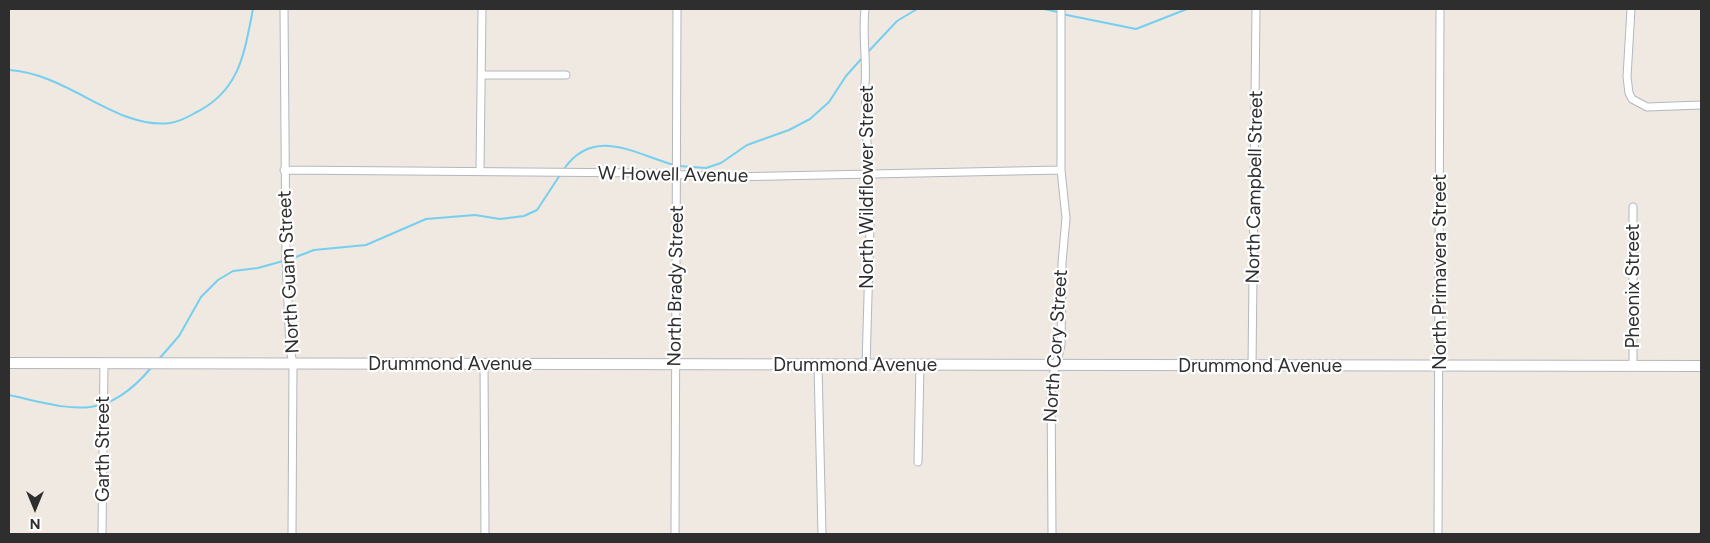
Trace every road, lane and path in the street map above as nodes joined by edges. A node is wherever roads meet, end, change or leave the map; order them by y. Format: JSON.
{"nodes":[{"id":1,"x":284,"y":9,"type":"edge"},
{"id":2,"x":482,"y":9,"type":"edge"},
{"id":3,"x":677,"y":9,"type":"edge"},
{"id":4,"x":864,"y":9,"type":"edge"},
{"id":5,"x":1061,"y":9,"type":"edge"},
{"id":6,"x":1256,"y":9,"type":"edge"},
{"id":7,"x":1440,"y":9,"type":"edge"},
{"id":8,"x":1631,"y":9,"type":"edge"},
{"id":9,"x":482,"y":74,"type":"junction"},
{"id":10,"x":566,"y":74,"type":"dead end"},
{"id":11,"x":1701,"y":105,"type":"edge"},
{"id":12,"x":284,"y":170,"type":"junction"},
{"id":13,"x":480,"y":170,"type":"junction"},
{"id":14,"x":1061,"y":170,"type":"junction"},
{"id":15,"x":677,"y":175,"type":"junction"},
{"id":16,"x":869,"y":175,"type":"junction"},
{"id":17,"x":1633,"y":207,"type":"dead end"},
{"id":18,"x":9,"y":363,"type":"edge"},
{"id":19,"x":675,"y":363,"type":"junction"},
{"id":20,"x":104,"y":364,"type":"junction"},
{"id":21,"x":294,"y":364,"type":"junction"},
{"id":22,"x":484,"y":364,"type":"junction"},
{"id":23,"x":1056,"y":365,"type":"junction"},
{"id":24,"x":818,"y":366,"type":"junction"},
{"id":25,"x":866,"y":366,"type":"junction"},
{"id":26,"x":920,"y":366,"type":"junction"},
{"id":27,"x":1252,"y":366,"type":"junction"},
{"id":28,"x":1440,"y":366,"type":"junction"},
{"id":29,"x":1633,"y":366,"type":"junction"},
{"id":30,"x":1701,"y":366,"type":"edge"},
{"id":31,"x":918,"y":462,"type":"dead end"},
{"id":32,"x":102,"y":534,"type":"edge"},
{"id":33,"x":292,"y":534,"type":"edge"},
{"id":34,"x":485,"y":534,"type":"edge"},
{"id":35,"x":675,"y":534,"type":"edge"},
{"id":36,"x":822,"y":534,"type":"edge"},
{"id":37,"x":1052,"y":534,"type":"edge"},
{"id":38,"x":1438,"y":534,"type":"edge"}],
"edges":[{"from":1,"to":12,"type":"street","name":"North Guam Street"},
{"from":2,"to":9,"type":"street"},
{"from":3,"to":15,"type":"street","name":"North Brady Street"},
{"from":4,"to":16,"type":"street","name":"North Wildflower Street"},
{"from":5,"to":14,"type":"street","name":"North Cory Street"},
{"from":6,"to":27,"type":"street","name":"North Campbell Street"},
{"from":7,"to":28,"type":"street","name":"North Primavera Street"},
{"from":8,"to":11,"type":"street"},
{"from":9,"to":10,"type":"street"},
{"from":9,"to":13,"type":"street"},
{"from":12,"to":13,"type":"street","name":"W Howell Avenue"},
{"from":12,"to":21,"type":"street","name":"North Guam Street"},
{"from":13,"to":15,"type":"street","name":"W Howell Avenue"},
{"from":14,"to":16,"type":"street","name":"W Howell Avenue"},
{"from":14,"to":23,"type":"street","name":"North Cory Street"},
{"from":15,"to":16,"type":"street","name":"W Howell Avenue"},
{"from":15,"to":19,"type":"street","name":"North Brady Street"},
{"from":16,"to":25,"type":"street","name":"North Wildflower Street"},
{"from":17,"to":29,"type":"street","name":"Pheonix Street"},
{"from":18,"to":20,"type":"street","name":"Drummond Avenue"},
{"from":19,"to":22,"type":"street","name":"Drummond Avenue"},
{"from":19,"to":24,"type":"street","name":"Drummond Avenue"},
{"from":19,"to":35,"type":"street","name":"North Brady Street"},
{"from":20,"to":21,"type":"street","name":"Drummond Avenue"},
{"from":20,"to":32,"type":"street","name":"Garth Street"},
{"from":21,"to":22,"type":"street","name":"Drummond Avenue"},
{"from":21,"to":33,"type":"street","name":"North Guam Street"},
{"from":22,"to":34,"type":"street"},
{"from":23,"to":26,"type":"street","name":"Drummond Avenue"},
{"from":23,"to":27,"type":"street","name":"Drummond Avenue"},
{"from":23,"to":37,"type":"street","name":"North Cory Street"},
{"from":24,"to":25,"type":"street","name":"Drummond Avenue"},
{"from":24,"to":36,"type":"street"},
{"from":25,"to":26,"type":"street","name":"Drummond Avenue"},
{"from":26,"to":31,"type":"street"},
{"from":27,"to":28,"type":"street","name":"Drummond Avenue"},
{"from":28,"to":29,"type":"street","name":"Drummond Avenue"},
{"from":28,"to":38,"type":"street","name":"North Primavera Street"},
{"from":29,"to":30,"type":"street","name":"Drummond Avenue"}]}
